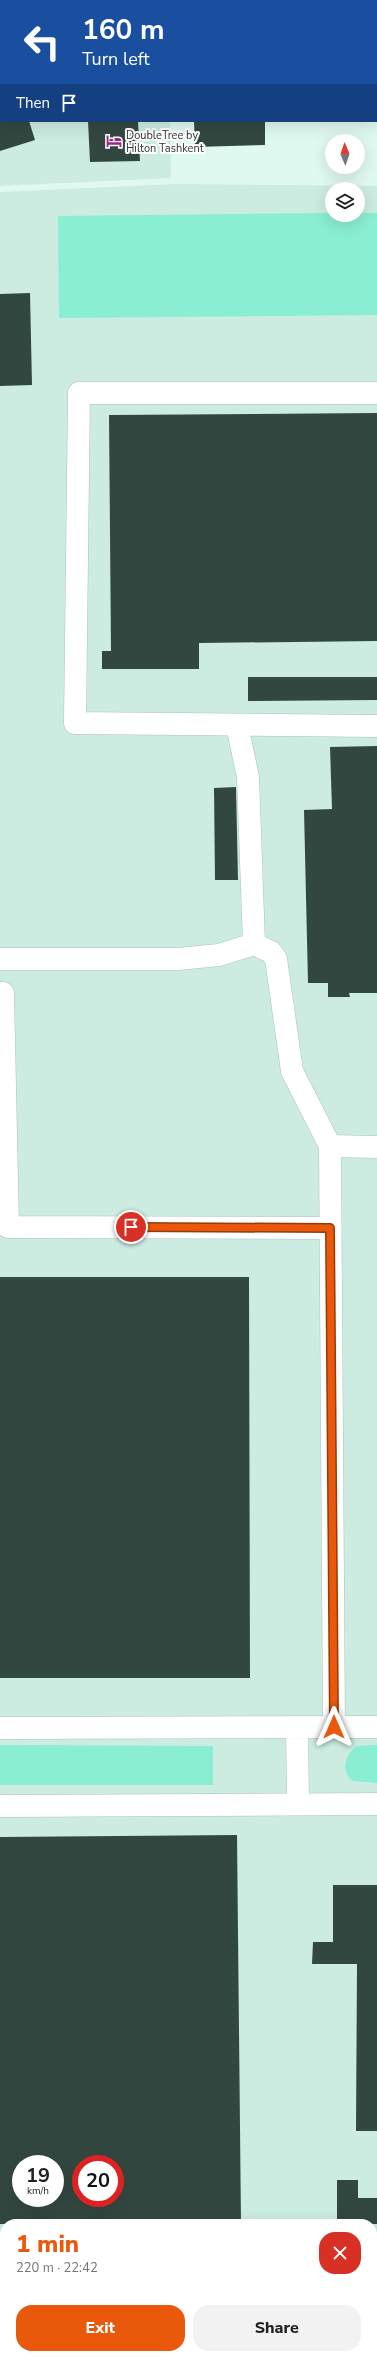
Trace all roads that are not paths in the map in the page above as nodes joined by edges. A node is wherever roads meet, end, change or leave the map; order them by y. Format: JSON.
{"nodes":[{"id":1,"x":377,"y":393,"type":"edge"},
{"id":2,"x":236,"y":725,"type":"junction"},
{"id":3,"x":377,"y":726,"type":"edge"},
{"id":4,"x":254,"y":944,"type":"junction"},
{"id":5,"x":0,"y":960,"type":"edge"},
{"id":6,"x":0,"y":992,"type":"edge"},
{"id":7,"x":330,"y":1146,"type":"junction"},
{"id":8,"x":377,"y":1147,"type":"edge"},
{"id":9,"x":330,"y":1228,"type":"junction"},
{"id":10,"x":297,"y":1727,"type":"junction"},
{"id":11,"x":334,"y":1727,"type":"junction"},
{"id":12,"x":377,"y":1727,"type":"edge"},
{"id":13,"x":0,"y":1728,"type":"edge"},
{"id":14,"x":298,"y":1804,"type":"junction"},
{"id":15,"x":377,"y":1804,"type":"edge"},
{"id":16,"x":0,"y":1806,"type":"edge"}],
"edges":[{"from":1,"to":2,"type":"lane"},
{"from":2,"to":3,"type":"lane"},
{"from":2,"to":4,"type":"lane"},
{"from":4,"to":5,"type":"lane"},
{"from":4,"to":7,"type":"lane"},
{"from":6,"to":9,"type":"lane"},
{"from":7,"to":8,"type":"lane"},
{"from":7,"to":9,"type":"lane"},
{"from":9,"to":11,"type":"lane"},
{"from":10,"to":11,"type":"lane"},
{"from":10,"to":13,"type":"lane"},
{"from":10,"to":14,"type":"lane"},
{"from":11,"to":12,"type":"lane"},
{"from":14,"to":15,"type":"lane"},
{"from":14,"to":16,"type":"lane"}]}
